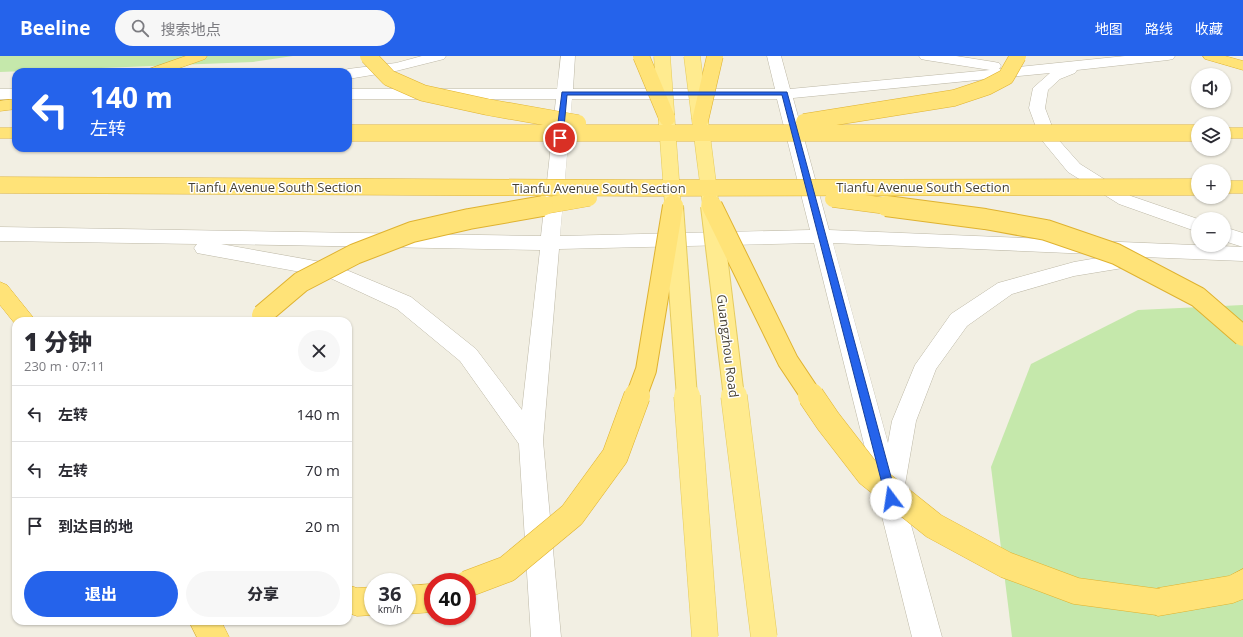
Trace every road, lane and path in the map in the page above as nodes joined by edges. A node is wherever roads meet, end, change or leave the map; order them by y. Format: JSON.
{"nodes":[{"id":1,"x":200,"y":56,"type":"edge"},
{"id":2,"x":368,"y":56,"type":"edge"},
{"id":3,"x":439,"y":56,"type":"edge"},
{"id":4,"x":568,"y":56,"type":"edge"},
{"id":5,"x":641,"y":56,"type":"edge"},
{"id":6,"x":662,"y":56,"type":"edge"},
{"id":7,"x":692,"y":56,"type":"edge"},
{"id":8,"x":715,"y":56,"type":"edge"},
{"id":9,"x":774,"y":56,"type":"edge"},
{"id":10,"x":926,"y":56,"type":"edge"},
{"id":11,"x":1018,"y":56,"type":"edge"},
{"id":12,"x":1168,"y":56,"type":"edge"},
{"id":13,"x":1210,"y":56,"type":"edge"},
{"id":14,"x":1082,"y":66,"type":"junction"},
{"id":15,"x":1243,"y":66,"type":"edge"},
{"id":16,"x":166,"y":68,"type":"edge"},
{"id":17,"x":1029,"y":71,"type":"junction"},
{"id":18,"x":352,"y":73,"type":"edge"},
{"id":19,"x":0,"y":94,"type":"edge"},
{"id":20,"x":12,"y":94,"type":"edge"},
{"id":21,"x":352,"y":94,"type":"edge"},
{"id":22,"x":564,"y":94,"type":"junction"},
{"id":23,"x":785,"y":94,"type":"junction"},
{"id":24,"x":12,"y":104,"type":"edge"},
{"id":25,"x":0,"y":106,"type":"edge"},
{"id":26,"x":667,"y":118,"type":"junction"},
{"id":27,"x":700,"y":121,"type":"junction"},
{"id":28,"x":0,"y":133,"type":"edge"},
{"id":29,"x":12,"y":133,"type":"edge"},
{"id":30,"x":352,"y":133,"type":"edge"},
{"id":31,"x":638,"y":133,"type":"junction"},
{"id":32,"x":730,"y":133,"type":"junction"},
{"id":33,"x":1191,"y":133,"type":"edge"},
{"id":34,"x":1231,"y":133,"type":"edge"},
{"id":35,"x":1243,"y":133,"type":"edge"},
{"id":36,"x":0,"y":185,"type":"edge"},
{"id":37,"x":745,"y":187,"type":"junction"},
{"id":38,"x":1191,"y":187,"type":"edge"},
{"id":39,"x":644,"y":188,"type":"junction"},
{"id":40,"x":1231,"y":188,"type":"edge"},
{"id":41,"x":1243,"y":188,"type":"edge"},
{"id":42,"x":710,"y":200,"type":"junction"},
{"id":43,"x":673,"y":203,"type":"junction"},
{"id":44,"x":1191,"y":224,"type":"edge"},
{"id":45,"x":0,"y":234,"type":"edge"},
{"id":46,"x":138,"y":236,"type":"junction"},
{"id":47,"x":823,"y":236,"type":"junction"},
{"id":48,"x":1231,"y":236,"type":"edge"},
{"id":49,"x":1243,"y":240,"type":"edge"},
{"id":50,"x":550,"y":243,"type":"junction"},
{"id":51,"x":1184,"y":252,"type":"junction"},
{"id":52,"x":1243,"y":254,"type":"edge"},
{"id":53,"x":0,"y":290,"type":"edge"},
{"id":54,"x":22,"y":317,"type":"edge"},
{"id":55,"x":261,"y":317,"type":"edge"},
{"id":56,"x":1243,"y":336,"type":"edge"},
{"id":57,"x":531,"y":441,"type":"junction"},
{"id":58,"x":891,"y":499,"type":"junction"},
{"id":59,"x":476,"y":581,"type":"edge"},
{"id":60,"x":1243,"y":583,"type":"edge"},
{"id":61,"x":352,"y":600,"type":"edge"},
{"id":62,"x":364,"y":602,"type":"edge"},
{"id":63,"x":206,"y":625,"type":"edge"},
{"id":64,"x":214,"y":637,"type":"edge"},
{"id":65,"x":546,"y":637,"type":"edge"},
{"id":66,"x":705,"y":637,"type":"edge"},
{"id":67,"x":764,"y":637,"type":"edge"},
{"id":68,"x":927,"y":637,"type":"edge"}],
"edges":[{"from":1,"to":16,"type":"highway"},
{"from":2,"to":31,"type":"highway","bridge":true},
{"from":3,"to":18,"type":"street"},
{"from":4,"to":22,"type":"street"},
{"from":5,"to":26,"type":"highway","bridge":true},
{"from":6,"to":26,"type":"main road","bridge":true},
{"from":7,"to":27,"type":"main road","name":"Guangzhou Road","bridge":true},
{"from":8,"to":27,"type":"highway","bridge":true},
{"from":9,"to":23,"type":"street"},
{"from":10,"to":17,"type":"street"},
{"from":11,"to":32,"type":"highway","bridge":true},
{"from":12,"to":14,"type":"street"},
{"from":13,"to":15,"type":"highway"},
{"from":14,"to":17,"type":"street"},
{"from":14,"to":44,"type":"street"},
{"from":17,"to":23,"type":"street"},
{"from":19,"to":20,"type":"street"},
{"from":21,"to":22,"type":"street"},
{"from":22,"to":23,"type":"street"},
{"from":22,"to":50,"type":"street"},
{"from":23,"to":47,"type":"street"},
{"from":24,"to":25,"type":"highway"},
{"from":26,"to":43,"type":"main road","bridge":true},
{"from":27,"to":42,"type":"main road","name":"Guangzhou Road","bridge":true},
{"from":28,"to":29,"type":"highway"},
{"from":30,"to":31,"type":"highway","bridge":true},
{"from":31,"to":32,"type":"highway","bridge":true},
{"from":32,"to":33,"type":"highway","bridge":true},
{"from":34,"to":35,"type":"highway"},
{"from":36,"to":39,"type":"highway","name":"Tianfu Avenue South Section","bridge":true},
{"from":37,"to":38,"type":"highway","name":"Tianfu Avenue South Section","bridge":true},
{"from":37,"to":39,"type":"highway","name":"Tianfu Avenue South Section","bridge":true},
{"from":37,"to":56,"type":"highway","bridge":true},
{"from":39,"to":55,"type":"highway","bridge":true},
{"from":40,"to":41,"type":"highway"},
{"from":42,"to":60,"type":"highway","bridge":true},
{"from":42,"to":67,"type":"main road","name":"Guangzhou Road","bridge":true},
{"from":43,"to":59,"type":"highway","bridge":true},
{"from":43,"to":66,"type":"main road","bridge":true},
{"from":45,"to":46,"type":"street"},
{"from":46,"to":50,"type":"street"},
{"from":46,"to":57,"type":"street"},
{"from":47,"to":50,"type":"street"},
{"from":47,"to":51,"type":"street"},
{"from":47,"to":58,"type":"street"},
{"from":48,"to":49,"type":"street"},
{"from":50,"to":57,"type":"street"},
{"from":51,"to":52,"type":"street"},
{"from":51,"to":58,"type":"street"},
{"from":53,"to":54,"type":"highway"},
{"from":57,"to":65,"type":"street"},
{"from":58,"to":68,"type":"street"},
{"from":61,"to":62,"type":"highway"},
{"from":63,"to":64,"type":"highway"}]}
